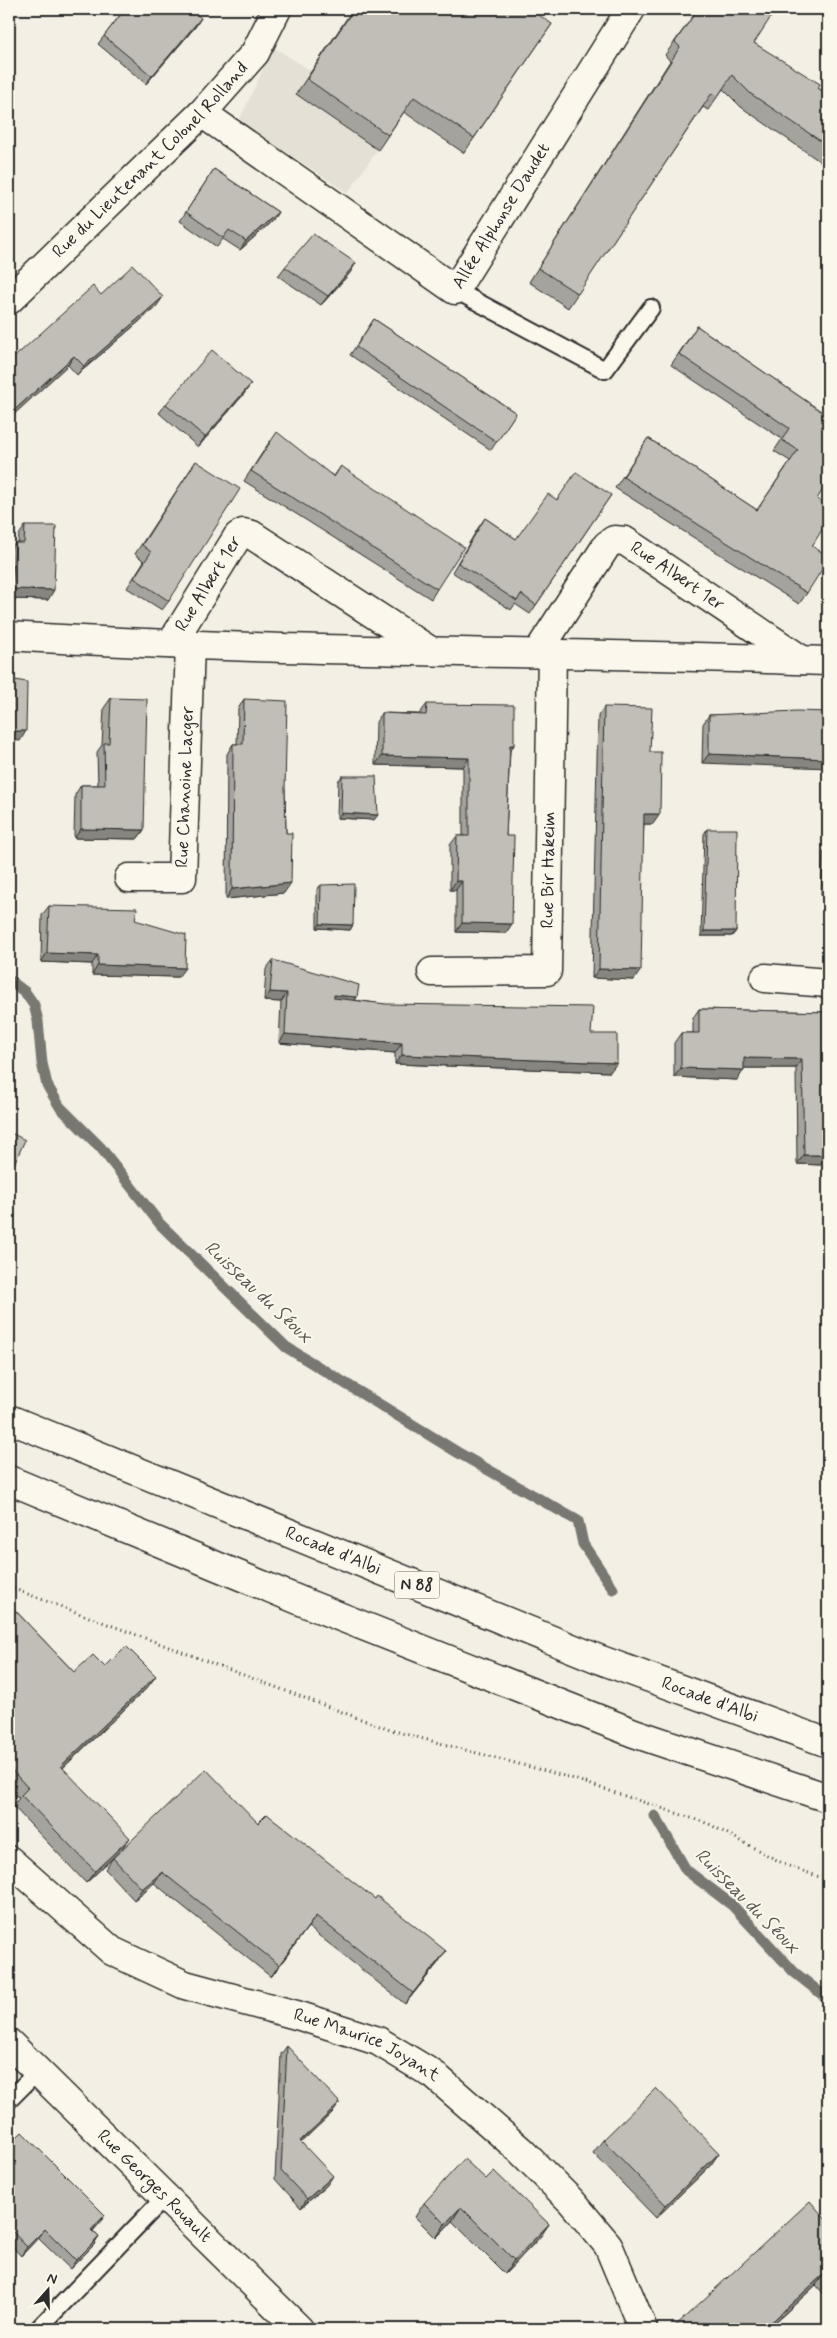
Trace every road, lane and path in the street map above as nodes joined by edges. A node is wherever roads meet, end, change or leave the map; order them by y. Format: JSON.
{"nodes":[{"id":1,"x":277,"y":9,"type":"edge"},
{"id":2,"x":631,"y":9,"type":"edge"},
{"id":3,"x":202,"y":113,"type":"junction"},
{"id":4,"x":455,"y":290,"type":"junction"},
{"id":5,"x":9,"y":300,"type":"edge"},
{"id":6,"x":652,"y":308,"type":"dead end"},
{"id":7,"x":9,"y":636,"type":"edge"},
{"id":8,"x":181,"y":644,"type":"junction"},
{"id":9,"x":429,"y":650,"type":"junction"},
{"id":10,"x":545,"y":652,"type":"junction"},
{"id":11,"x":802,"y":660,"type":"junction"},
{"id":12,"x":828,"y":661,"type":"edge"},
{"id":13,"x":129,"y":878,"type":"dead end"},
{"id":14,"x":432,"y":972,"type":"dead end"},
{"id":15,"x":765,"y":978,"type":"dead end"},
{"id":16,"x":828,"y":983,"type":"edge"},
{"id":17,"x":9,"y":1419,"type":"edge"},
{"id":18,"x":9,"y":1480,"type":"edge"},
{"id":19,"x":9,"y":1587,"type":"edge"},
{"id":20,"x":828,"y":1743,"type":"edge"},
{"id":21,"x":828,"y":1798,"type":"edge"},
{"id":22,"x":9,"y":1860,"type":"edge"},
{"id":23,"x":828,"y":1880,"type":"edge"},
{"id":24,"x":9,"y":2042,"type":"edge"},
{"id":25,"x":38,"y":2071,"type":"junction"},
{"id":26,"x":9,"y":2100,"type":"edge"},
{"id":27,"x":165,"y":2197,"type":"junction"},
{"id":28,"x":38,"y":2329,"type":"edge"},
{"id":29,"x":300,"y":2329,"type":"edge"},
{"id":30,"x":643,"y":2329,"type":"edge"}],
"edges":[{"from":1,"to":3,"type":"main road","name":"Rue du Lieutenant Colonel Rolland"},
{"from":2,"to":4,"type":"main road","name":"Allée Alphonse Daudet"},
{"from":3,"to":4,"type":"main road","name":"Allée Alphonse Daudet"},
{"from":3,"to":5,"type":"main road","name":"Rue du Lieutenant Colonel Rolland"},
{"from":4,"to":6,"type":"lane"},
{"from":7,"to":8,"type":"main road","name":"Rue Albert 1er"},
{"from":8,"to":9,"type":"main road","name":"Rue Albert 1er"},
{"from":8,"to":9,"type":"main road","name":"Rue Albert 1er"},
{"from":8,"to":13,"type":"main road","name":"Rue Chanoine Lacger"},
{"from":9,"to":10,"type":"main road","name":"Rue Albert 1er"},
{"from":10,"to":11,"type":"main road","name":"Rue Albert 1er"},
{"from":10,"to":11,"type":"main road","name":"Rue Albert 1er"},
{"from":10,"to":14,"type":"main road","name":"Rue Bir Hakeim"},
{"from":11,"to":12,"type":"main road","name":"Rue Albert 1er"},
{"from":15,"to":16,"type":"main road"},
{"from":17,"to":20,"type":"main road","name":"Rocade d'Albi","number":"N 88"},
{"from":18,"to":21,"type":"main road"},
{"from":19,"to":23,"type":"path"},
{"from":22,"to":30,"type":"main road","name":"Rue Maurice Joyant"},
{"from":24,"to":25,"type":"main road","name":"Rue Georges Rouault"},
{"from":25,"to":26,"type":"lane"},
{"from":25,"to":27,"type":"main road","name":"Rue Georges Rouault"},
{"from":27,"to":28,"type":"lane"},
{"from":27,"to":29,"type":"main road","name":"Rue Georges Rouault"}]}
